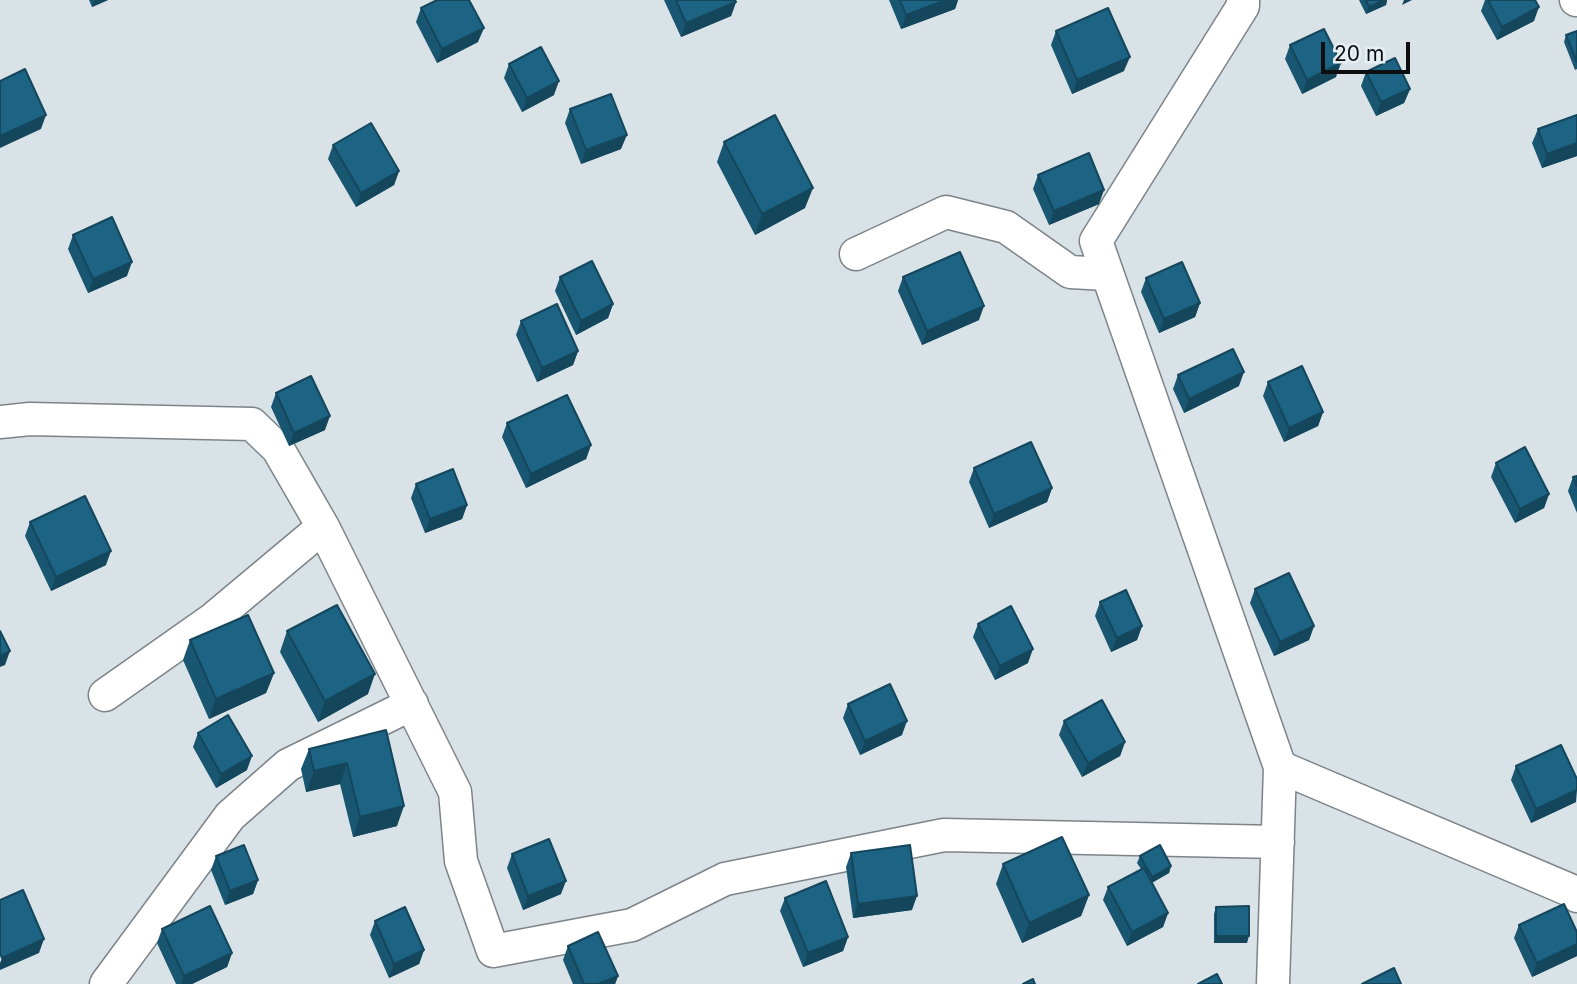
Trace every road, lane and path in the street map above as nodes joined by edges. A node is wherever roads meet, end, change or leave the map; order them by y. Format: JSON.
{"nodes":[{"id":1,"x":1243,"y":0,"type":"edge"},
{"id":2,"x":856,"y":254,"type":"dead end"},
{"id":3,"x":1107,"y":274,"type":"junction"},
{"id":4,"x":0,"y":422,"type":"edge"},
{"id":5,"x":323,"y":527,"type":"junction"},
{"id":6,"x":105,"y":695,"type":"dead end"},
{"id":7,"x":412,"y":704,"type":"junction"},
{"id":8,"x":1280,"y":768,"type":"junction"},
{"id":9,"x":1278,"y":842,"type":"junction"},
{"id":10,"x":1577,"y":896,"type":"edge"},
{"id":11,"x":106,"y":984,"type":"edge"},
{"id":12,"x":1273,"y":984,"type":"edge"}],
"edges":[{"from":1,"to":3,"type":"street"},
{"from":2,"to":3,"type":"street"},
{"from":3,"to":8,"type":"street"},
{"from":4,"to":5,"type":"street"},
{"from":5,"to":6,"type":"street"},
{"from":5,"to":7,"type":"street"},
{"from":7,"to":9,"type":"street"},
{"from":7,"to":11,"type":"street"},
{"from":8,"to":9,"type":"street"},
{"from":8,"to":10,"type":"street"},
{"from":9,"to":12,"type":"street"}]}
